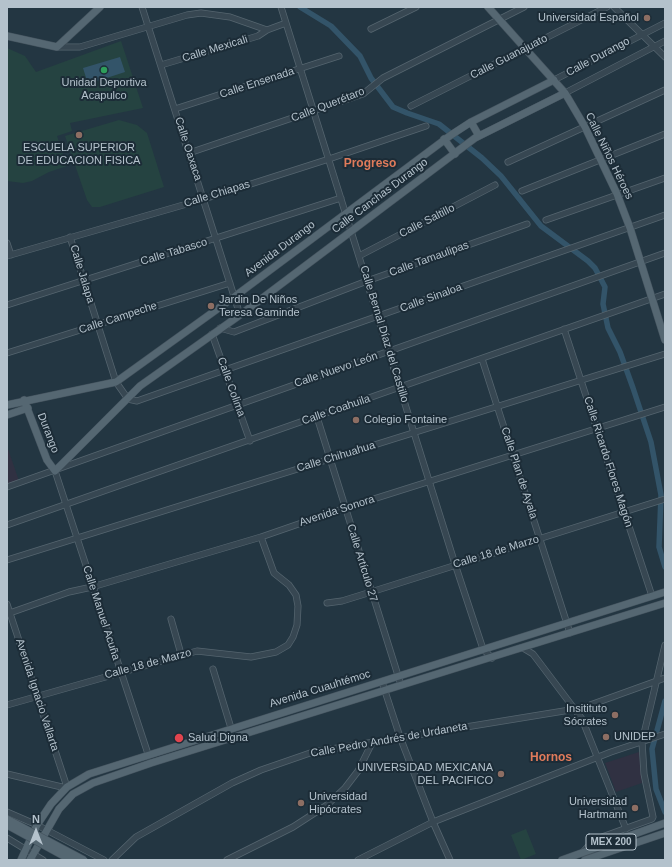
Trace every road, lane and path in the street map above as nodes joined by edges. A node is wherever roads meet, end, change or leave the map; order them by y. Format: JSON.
{"nodes":[{"id":1,"x":100,"y":7,"type":"edge"},
{"id":2,"x":142,"y":7,"type":"edge"},
{"id":3,"x":281,"y":7,"type":"edge"},
{"id":4,"x":416,"y":7,"type":"edge"},
{"id":5,"x":488,"y":7,"type":"edge"},
{"id":6,"x":524,"y":7,"type":"edge"},
{"id":7,"x":607,"y":7,"type":"edge"},
{"id":8,"x":614,"y":7,"type":"edge"},
{"id":9,"x":499,"y":20,"type":"junction"},
{"id":10,"x":286,"y":23,"type":"junction"},
{"id":11,"x":665,"y":23,"type":"edge"},
{"id":12,"x":149,"y":27,"type":"junction"},
{"id":13,"x":372,"y":29,"type":"dead end"},
{"id":14,"x":267,"y":30,"type":"junction"},
{"id":15,"x":642,"y":34,"type":"junction"},
{"id":16,"x":7,"y":36,"type":"edge"},
{"id":17,"x":665,"y":41,"type":"edge"},
{"id":18,"x":655,"y":46,"type":"junction"},
{"id":19,"x":57,"y":47,"type":"junction"},
{"id":20,"x":526,"y":48,"type":"junction"},
{"id":21,"x":339,"y":56,"type":"dead end"},
{"id":22,"x":665,"y":57,"type":"edge"},
{"id":23,"x":161,"y":66,"type":"junction"},
{"id":24,"x":300,"y":69,"type":"junction"},
{"id":25,"x":554,"y":80,"type":"junction"},
{"id":26,"x":665,"y":90,"type":"edge"},
{"id":27,"x":565,"y":94,"type":"junction"},
{"id":28,"x":411,"y":106,"type":"dead end"},
{"id":29,"x":175,"y":110,"type":"junction"},
{"id":30,"x":314,"y":112,"type":"junction"},
{"id":31,"x":468,"y":123,"type":"junction"},
{"id":32,"x":426,"y":126,"type":"dead end"},
{"id":33,"x":585,"y":127,"type":"junction"},
{"id":34,"x":665,"y":134,"type":"edge"},
{"id":35,"x":477,"y":137,"type":"junction"},
{"id":36,"x":444,"y":139,"type":"junction"},
{"id":37,"x":189,"y":153,"type":"junction"},
{"id":38,"x":455,"y":154,"type":"junction"},
{"id":39,"x":329,"y":159,"type":"junction"},
{"id":40,"x":601,"y":159,"type":"junction"},
{"id":41,"x":508,"y":162,"type":"dead end"},
{"id":42,"x":665,"y":178,"type":"edge"},
{"id":43,"x":495,"y":185,"type":"dead end"},
{"id":44,"x":522,"y":191,"type":"dead end"},
{"id":45,"x":617,"y":194,"type":"junction"},
{"id":46,"x":341,"y":198,"type":"junction"},
{"id":47,"x":204,"y":199,"type":"junction"},
{"id":48,"x":346,"y":213,"type":"junction"},
{"id":49,"x":665,"y":215,"type":"edge"},
{"id":50,"x":546,"y":220,"type":"dead end"},
{"id":51,"x":527,"y":224,"type":"dead end"},
{"id":52,"x":630,"y":228,"type":"junction"},
{"id":53,"x":351,"y":231,"type":"junction"},
{"id":54,"x":70,"y":237,"type":"junction"},
{"id":55,"x":216,"y":239,"type":"junction"},
{"id":56,"x":7,"y":243,"type":"edge"},
{"id":57,"x":665,"y":253,"type":"edge"},
{"id":58,"x":9,"y":255,"type":"edge"},
{"id":59,"x":359,"y":256,"type":"junction"},
{"id":60,"x":641,"y":262,"type":"junction"},
{"id":61,"x":84,"y":280,"type":"junction"},
{"id":62,"x":367,"y":281,"type":"junction"},
{"id":63,"x":230,"y":283,"type":"junction"},
{"id":64,"x":665,"y":294,"type":"edge"},
{"id":65,"x":234,"y":297,"type":"junction"},
{"id":66,"x":652,"y":298,"type":"junction"},
{"id":67,"x":7,"y":305,"type":"edge"},
{"id":68,"x":240,"y":315,"type":"junction"},
{"id":69,"x":378,"y":317,"type":"junction"},
{"id":70,"x":662,"y":323,"type":"edge"},
{"id":71,"x":98,"y":325,"type":"junction"},
{"id":72,"x":220,"y":328,"type":"junction"},
{"id":73,"x":564,"y":329,"type":"junction"},
{"id":74,"x":212,"y":334,"type":"junction"},
{"id":75,"x":665,"y":340,"type":"edge"},
{"id":76,"x":389,"y":351,"type":"junction"},
{"id":77,"x":7,"y":353,"type":"edge"},
{"id":78,"x":665,"y":354,"type":"edge"},
{"id":79,"x":482,"y":359,"type":"junction"},
{"id":80,"x":226,"y":371,"type":"junction"},
{"id":81,"x":580,"y":380,"type":"junction"},
{"id":82,"x":116,"y":382,"type":"junction"},
{"id":83,"x":400,"y":388,"type":"junction"},
{"id":84,"x":128,"y":399,"type":"junction"},
{"id":85,"x":24,"y":400,"type":"junction"},
{"id":86,"x":237,"y":404,"type":"junction"},
{"id":87,"x":7,"y":405,"type":"edge"},
{"id":88,"x":665,"y":407,"type":"edge"},
{"id":89,"x":28,"y":408,"type":"junction"},
{"id":90,"x":498,"y":408,"type":"junction"},
{"id":91,"x":7,"y":415,"type":"edge"},
{"id":92,"x":317,"y":417,"type":"junction"},
{"id":93,"x":596,"y":429,"type":"junction"},
{"id":94,"x":415,"y":433,"type":"junction"},
{"id":95,"x":250,"y":441,"type":"junction"},
{"id":96,"x":513,"y":454,"type":"junction"},
{"id":97,"x":329,"y":459,"type":"junction"},
{"id":98,"x":55,"y":471,"type":"junction"},
{"id":99,"x":429,"y":481,"type":"junction"},
{"id":100,"x":7,"y":487,"type":"edge"},
{"id":101,"x":665,"y":499,"type":"edge"},
{"id":102,"x":66,"y":505,"type":"junction"},
{"id":103,"x":345,"y":508,"type":"junction"},
{"id":104,"x":624,"y":512,"type":"junction"},
{"id":105,"x":7,"y":525,"type":"edge"},
{"id":106,"x":261,"y":537,"type":"junction"},
{"id":107,"x":76,"y":538,"type":"junction"},
{"id":108,"x":540,"y":538,"type":"junction"},
{"id":109,"x":7,"y":560,"type":"edge"},
{"id":110,"x":455,"y":564,"type":"junction"},
{"id":111,"x":92,"y":587,"type":"junction"},
{"id":112,"x":372,"y":592,"type":"junction"},
{"id":113,"x":665,"y":592,"type":"edge"},
{"id":114,"x":652,"y":596,"type":"junction"},
{"id":115,"x":328,"y":603,"type":"dead end"},
{"id":116,"x":7,"y":604,"type":"edge"},
{"id":117,"x":665,"y":605,"type":"edge"},
{"id":118,"x":8,"y":613,"type":"edge"},
{"id":119,"x":171,"y":620,"type":"dead end"},
{"id":120,"x":566,"y":623,"type":"junction"},
{"id":121,"x":570,"y":633,"type":"junction"},
{"id":122,"x":665,"y":645,"type":"edge"},
{"id":123,"x":523,"y":648,"type":"junction"},
{"id":124,"x":483,"y":649,"type":"junction"},
{"id":125,"x":182,"y":654,"type":"junction"},
{"id":126,"x":492,"y":658,"type":"junction"},
{"id":127,"x":213,"y":668,"type":"dead end"},
{"id":128,"x":121,"y":671,"type":"junction"},
{"id":129,"x":398,"y":676,"type":"junction"},
{"id":130,"x":664,"y":679,"type":"edge"},
{"id":131,"x":382,"y":682,"type":"junction"},
{"id":132,"x":655,"y":682,"type":"junction"},
{"id":133,"x":401,"y":685,"type":"junction"},
{"id":134,"x":384,"y":691,"type":"junction"},
{"id":135,"x":36,"y":695,"type":"junction"},
{"id":136,"x":7,"y":704,"type":"edge"},
{"id":137,"x":576,"y":709,"type":"junction"},
{"id":138,"x":231,"y":728,"type":"junction"},
{"id":139,"x":665,"y":734,"type":"edge"},
{"id":140,"x":400,"y":737,"type":"junction"},
{"id":141,"x":373,"y":741,"type":"junction"},
{"id":142,"x":644,"y":742,"type":"junction"},
{"id":143,"x":148,"y":754,"type":"junction"},
{"id":144,"x":598,"y":758,"type":"junction"},
{"id":145,"x":7,"y":774,"type":"edge"},
{"id":146,"x":66,"y":787,"type":"junction"},
{"id":147,"x":7,"y":812,"type":"edge"},
{"id":148,"x":7,"y":819,"type":"edge"},
{"id":149,"x":432,"y":822,"type":"junction"},
{"id":150,"x":663,"y":824,"type":"edge"},
{"id":151,"x":7,"y":825,"type":"edge"},
{"id":152,"x":37,"y":825,"type":"junction"},
{"id":153,"x":626,"y":829,"type":"junction"},
{"id":154,"x":46,"y":830,"type":"junction"},
{"id":155,"x":664,"y":834,"type":"edge"},
{"id":156,"x":7,"y":838,"type":"edge"},
{"id":157,"x":25,"y":850,"type":"junction"},
{"id":158,"x":584,"y":856,"type":"edge"},
{"id":159,"x":31,"y":857,"type":"edge"},
{"id":160,"x":21,"y":860,"type":"edge"},
{"id":161,"x":43,"y":860,"type":"edge"},
{"id":162,"x":72,"y":860,"type":"edge"},
{"id":163,"x":84,"y":860,"type":"edge"},
{"id":164,"x":104,"y":860,"type":"edge"},
{"id":165,"x":112,"y":860,"type":"edge"},
{"id":166,"x":227,"y":860,"type":"edge"},
{"id":167,"x":358,"y":860,"type":"edge"},
{"id":168,"x":450,"y":860,"type":"edge"},
{"id":169,"x":562,"y":860,"type":"edge"}],
"edges":[{"from":1,"to":19,"type":"main road"},
{"from":2,"to":12,"type":"street","name":"Calle Oaxaca"},
{"from":3,"to":10,"type":"street","name":"Calle Bernal Díaz del Castillo"},
{"from":4,"to":13,"type":"street"},
{"from":5,"to":9,"type":"main road","name":"Calle Niños Héroes"},
{"from":6,"to":9,"type":"street","name":"Calle Querétaro"},
{"from":7,"to":20,"type":"street","name":"Calle Guanajuato"},
{"from":8,"to":15,"type":"street"},
{"from":9,"to":20,"type":"main road","name":"Calle Niños Héroes"},
{"from":9,"to":30,"type":"street","name":"Calle Querétaro"},
{"from":10,"to":14,"type":"street","name":"Calle Mexicali"},
{"from":10,"to":24,"type":"street","name":"Calle Bernal Díaz del Castillo"},
{"from":11,"to":15,"type":"street","name":"Calle Durango"},
{"from":12,"to":14,"type":"street"},
{"from":12,"to":19,"type":"street"},
{"from":12,"to":23,"type":"street","name":"Calle Oaxaca"},
{"from":14,"to":23,"type":"street","name":"Calle Mexicali"},
{"from":15,"to":18,"type":"street"},
{"from":15,"to":25,"type":"street","name":"Calle Durango"},
{"from":16,"to":19,"type":"main road"},
{"from":17,"to":18,"type":"street","name":"Calle Canchas Durango"},
{"from":18,"to":22,"type":"street"},
{"from":18,"to":27,"type":"street","name":"Calle Canchas Durango"},
{"from":20,"to":25,"type":"main road","name":"Calle Niños Héroes"},
{"from":20,"to":28,"type":"street","name":"Calle Guanajuato"},
{"from":21,"to":24,"type":"street","name":"Calle Ensenada"},
{"from":23,"to":29,"type":"street","name":"Calle Oaxaca"},
{"from":24,"to":29,"type":"street","name":"Calle Ensenada"},
{"from":24,"to":30,"type":"street","name":"Calle Bernal Díaz del Castillo"},
{"from":25,"to":27,"type":"main road","name":"Calle Niños Héroes"},
{"from":25,"to":31,"type":"main road","name":"Avenida Durango"},
{"from":26,"to":33,"type":"street"},
{"from":27,"to":33,"type":"main road","name":"Calle Niños Héroes"},
{"from":27,"to":35,"type":"main road","name":"Calle Canchas Durango"},
{"from":29,"to":37,"type":"street","name":"Calle Oaxaca"},
{"from":30,"to":37,"type":"street","name":"Calle Querétaro"},
{"from":30,"to":39,"type":"street","name":"Calle Bernal Díaz del Castillo"},
{"from":31,"to":35,"type":"main road"},
{"from":31,"to":36,"type":"main road","name":"Avenida Durango"},
{"from":32,"to":39,"type":"street","name":"Calle Chiapas"},
{"from":33,"to":40,"type":"main road","name":"Calle Niños Héroes"},
{"from":33,"to":41,"type":"street"},
{"from":34,"to":40,"type":"street"},
{"from":35,"to":38,"type":"main road","name":"Calle Canchas Durango"},
{"from":36,"to":38,"type":"main road"},
{"from":36,"to":48,"type":"main road","name":"Avenida Durango"},
{"from":37,"to":47,"type":"street","name":"Calle Oaxaca"},
{"from":38,"to":53,"type":"main road","name":"Calle Canchas Durango"},
{"from":39,"to":46,"type":"street","name":"Calle Bernal Díaz del Castillo"},
{"from":39,"to":47,"type":"street","name":"Calle Chiapas"},
{"from":40,"to":44,"type":"street"},
{"from":40,"to":45,"type":"main road","name":"Calle Niños Héroes"},
{"from":42,"to":45,"type":"street"},
{"from":43,"to":59,"type":"street","name":"Calle Saltillo"},
{"from":45,"to":50,"type":"street"},
{"from":45,"to":52,"type":"main road","name":"Calle Niños Héroes"},
{"from":46,"to":48,"type":"street","name":"Calle Bernal Díaz del Castillo"},
{"from":46,"to":55,"type":"street","name":"Calle Tabasco"},
{"from":47,"to":54,"type":"street","name":"Calle Chiapas"},
{"from":47,"to":55,"type":"street","name":"Calle Oaxaca"},
{"from":48,"to":53,"type":"street","name":"Calle Bernal Díaz del Castillo"},
{"from":48,"to":65,"type":"main road","name":"Avenida Durango"},
{"from":49,"to":52,"type":"street","name":"Calle Sinaloa"},
{"from":51,"to":62,"type":"street","name":"Calle Tamaulipas"},
{"from":52,"to":60,"type":"main road","name":"Calle Niños Héroes"},
{"from":52,"to":69,"type":"street","name":"Calle Sinaloa"},
{"from":53,"to":59,"type":"street","name":"Calle Bernal Díaz del Castillo"},
{"from":53,"to":68,"type":"main road","name":"Calle Canchas Durango"},
{"from":54,"to":58,"type":"street","name":"Calle Chiapas"},
{"from":54,"to":61,"type":"street","name":"Calle Jalapa"},
{"from":55,"to":61,"type":"street","name":"Calle Tabasco"},
{"from":55,"to":63,"type":"street","name":"Calle Oaxaca"},
{"from":56,"to":58,"type":"street"},
{"from":57,"to":60,"type":"street","name":"Calle Nuevo León"},
{"from":59,"to":62,"type":"street","name":"Calle Bernal Díaz del Castillo"},
{"from":60,"to":66,"type":"main road","name":"Calle Niños Héroes"},
{"from":60,"to":76,"type":"street","name":"Calle Nuevo León"},
{"from":61,"to":67,"type":"street","name":"Calle Tabasco"},
{"from":61,"to":71,"type":"street","name":"Calle Jalapa"},
{"from":62,"to":69,"type":"street","name":"Calle Bernal Díaz del Castillo"},
{"from":62,"to":72,"type":"street","name":"Calle Tamaulipas"},
{"from":63,"to":65,"type":"street","name":"Calle Oaxaca"},
{"from":63,"to":71,"type":"street","name":"Calle Campeche"},
{"from":64,"to":66,"type":"street","name":"Calle Coahuila"},
{"from":65,"to":68,"type":"street","name":"Calle Oaxaca"},
{"from":65,"to":82,"type":"main road","name":"Avenida Durango"},
{"from":66,"to":70,"type":"main road","name":"Calle Niños Héroes"},
{"from":66,"to":73,"type":"street","name":"Calle Coahuila"},
{"from":68,"to":72,"type":"main road","name":"Calle Canchas Durango"},
{"from":69,"to":76,"type":"street","name":"Calle Bernal Díaz del Castillo"},
{"from":69,"to":80,"type":"street","name":"Calle Sinaloa"},
{"from":70,"to":75,"type":"main road","name":"Calle Niños Héroes"},
{"from":71,"to":77,"type":"street","name":"Calle Campeche"},
{"from":71,"to":82,"type":"street","name":"Calle Jalapa"},
{"from":72,"to":74,"type":"main road","name":"Calle Canchas Durango"},
{"from":73,"to":79,"type":"street","name":"Calle Coahuila"},
{"from":73,"to":81,"type":"street","name":"Calle Ricardo Flores Magón"},
{"from":74,"to":80,"type":"street","name":"Calle Colima"},
{"from":74,"to":84,"type":"main road","name":"Calle Canchas Durango"},
{"from":76,"to":83,"type":"street","name":"Calle Bernal Díaz del Castillo"},
{"from":76,"to":86,"type":"street","name":"Calle Nuevo León"},
{"from":78,"to":81,"type":"street","name":"Calle Chihuahua"},
{"from":79,"to":83,"type":"street","name":"Calle Coahuila"},
{"from":79,"to":90,"type":"street","name":"Calle Plan de Ayala"},
{"from":80,"to":84,"type":"street","name":"Calle Sinaloa"},
{"from":80,"to":86,"type":"street","name":"Calle Colima"},
{"from":81,"to":90,"type":"street","name":"Calle Chihuahua"},
{"from":81,"to":93,"type":"street","name":"Calle Ricardo Flores Magón"},
{"from":82,"to":84,"type":"street","name":"Calle Jalapa"},
{"from":82,"to":85,"type":"main road","name":"Avenida Durango"},
{"from":83,"to":92,"type":"street","name":"Calle Coahuila"},
{"from":83,"to":94,"type":"street","name":"Calle Bernal Díaz del Castillo"},
{"from":84,"to":98,"type":"main road"},
{"from":85,"to":87,"type":"main road","name":"Avenida Durango"},
{"from":85,"to":89,"type":"main road","name":"Durango"},
{"from":86,"to":95,"type":"street","name":"Calle Colima"},
{"from":86,"to":98,"type":"street","name":"Calle Nuevo León"},
{"from":88,"to":93,"type":"street","name":"Avenida Sonora"},
{"from":89,"to":91,"type":"main road"},
{"from":89,"to":98,"type":"main road","name":"Durango"},
{"from":90,"to":94,"type":"street","name":"Calle Chihuahua"},
{"from":90,"to":96,"type":"street","name":"Calle Plan de Ayala"},
{"from":92,"to":95,"type":"street","name":"Calle Coahuila"},
{"from":92,"to":97,"type":"street","name":"Calle Artículo 27"},
{"from":93,"to":96,"type":"street","name":"Avenida Sonora"},
{"from":93,"to":104,"type":"street","name":"Calle Ricardo Flores Magón"},
{"from":94,"to":97,"type":"street","name":"Calle Chihuahua"},
{"from":94,"to":99,"type":"street","name":"Calle Bernal Díaz del Castillo"},
{"from":95,"to":102,"type":"street","name":"Calle Coahuila"},
{"from":96,"to":99,"type":"street","name":"Avenida Sonora"},
{"from":96,"to":108,"type":"street","name":"Calle Plan de Ayala"},
{"from":97,"to":103,"type":"street","name":"Calle Artículo 27"},
{"from":97,"to":107,"type":"street","name":"Calle Chihuahua"},
{"from":98,"to":100,"type":"street","name":"Calle Nuevo León"},
{"from":98,"to":102,"type":"street","name":"Calle Manuel Acuña"},
{"from":99,"to":103,"type":"street","name":"Avenida Sonora"},
{"from":99,"to":110,"type":"street","name":"Calle Bernal Díaz del Castillo"},
{"from":101,"to":104,"type":"street","name":"Calle 18 de Marzo"},
{"from":102,"to":105,"type":"street","name":"Calle Coahuila"},
{"from":102,"to":107,"type":"street","name":"Calle Manuel Acuña"},
{"from":103,"to":106,"type":"street","name":"Avenida Sonora"},
{"from":103,"to":112,"type":"street","name":"Calle Artículo 27"},
{"from":104,"to":108,"type":"street","name":"Calle 18 de Marzo"},
{"from":104,"to":114,"type":"street","name":"Calle Ricardo Flores Magón"},
{"from":106,"to":111,"type":"street","name":"Avenida Sonora"},
{"from":106,"to":125,"type":"street","name":"Calle 18 de Marzo"},
{"from":107,"to":109,"type":"street","name":"Calle Chihuahua"},
{"from":107,"to":111,"type":"street","name":"Calle Manuel Acuña"},
{"from":108,"to":110,"type":"street","name":"Calle 18 de Marzo"},
{"from":108,"to":120,"type":"street","name":"Calle Plan de Ayala"},
{"from":110,"to":112,"type":"street","name":"Calle 18 de Marzo"},
{"from":110,"to":124,"type":"street","name":"Calle Bernal Díaz del Castillo"},
{"from":111,"to":118,"type":"street","name":"Avenida Sonora"},
{"from":111,"to":128,"type":"street","name":"Calle Manuel Acuña"},
{"from":112,"to":115,"type":"street","name":"Calle 18 de Marzo"},
{"from":112,"to":129,"type":"street","name":"Calle Artículo 27"},
{"from":113,"to":114,"type":"main road","name":"Avenida Cuauhtémoc"},
{"from":114,"to":120,"type":"main road","name":"Avenida Cuauhtémoc"},
{"from":116,"to":118,"type":"street","name":"Avenida Ignacio Vallarta"},
{"from":117,"to":121,"type":"main road","name":"Avenida Cuauhtémoc"},
{"from":118,"to":135,"type":"street","name":"Avenida Ignacio Vallarta"},
{"from":119,"to":125,"type":"street"},
{"from":120,"to":121,"type":"street","name":"Calle Plan de Ayala"},
{"from":120,"to":124,"type":"main road","name":"Avenida Cuauhtémoc"},
{"from":121,"to":123,"type":"main road","name":"Avenida Cuauhtémoc"},
{"from":122,"to":132,"type":"street"},
{"from":123,"to":126,"type":"main road","name":"Avenida Cuauhtémoc"},
{"from":123,"to":137,"type":"street"},
{"from":124,"to":126,"type":"street","name":"Calle Bernal Díaz del Castillo"},
{"from":124,"to":129,"type":"main road","name":"Avenida Cuauhtémoc"},
{"from":125,"to":128,"type":"street","name":"Calle 18 de Marzo"},
{"from":126,"to":133,"type":"main road","name":"Avenida Cuauhtémoc"},
{"from":127,"to":138,"type":"street"},
{"from":128,"to":135,"type":"street","name":"Calle 18 de Marzo"},
{"from":128,"to":143,"type":"street","name":"Calle Manuel Acuña"},
{"from":129,"to":131,"type":"main road","name":"Avenida Cuauhtémoc"},
{"from":129,"to":133,"type":"street","name":"Calle Artículo 27"},
{"from":130,"to":132,"type":"street","name":"Calle Pedro Andrés de Urdaneta"},
{"from":131,"to":134,"type":"street"},
{"from":131,"to":138,"type":"main road","name":"Avenida Cuauhtémoc"},
{"from":132,"to":137,"type":"street","name":"Calle Pedro Andrés de Urdaneta"},
{"from":132,"to":142,"type":"street"},
{"from":133,"to":134,"type":"main road","name":"Avenida Cuauhtémoc"},
{"from":134,"to":140,"type":"street"},
{"from":134,"to":154,"type":"main road","name":"Avenida Cuauhtémoc"},
{"from":135,"to":136,"type":"street","name":"Calle 18 de Marzo"},
{"from":135,"to":146,"type":"street","name":"Avenida Ignacio Vallarta"},
{"from":137,"to":140,"type":"street","name":"Calle Pedro Andrés de Urdaneta"},
{"from":137,"to":144,"type":"street"},
{"from":138,"to":143,"type":"main road","name":"Avenida Cuauhtémoc"},
{"from":139,"to":142,"type":"street"},
{"from":140,"to":141,"type":"street","name":"Calle Pedro Andrés de Urdaneta"},
{"from":140,"to":149,"type":"street"},
{"from":141,"to":165,"type":"street","name":"Calle Pedro Andrés de Urdaneta"},
{"from":141,"to":166,"type":"street"},
{"from":142,"to":144,"type":"street"},
{"from":142,"to":153,"type":"street"},
{"from":143,"to":146,"type":"main road","name":"Avenida Cuauhtémoc"},
{"from":144,"to":149,"type":"street"},
{"from":144,"to":153,"type":"street"},
{"from":145,"to":146,"type":"street"},
{"from":146,"to":152,"type":"main road","name":"Avenida Cuauhtémoc"},
{"from":147,"to":152,"type":"street"},
{"from":148,"to":163,"type":"main road","bridge":true},
{"from":149,"to":167,"type":"street"},
{"from":149,"to":168,"type":"street"},
{"from":150,"to":158,"type":"main road","number":"MEX 200"},
{"from":151,"to":162,"type":"main road","bridge":true},
{"from":152,"to":154,"type":"street"},
{"from":152,"to":157,"type":"main road","name":"Avenida Cuauhtémoc"},
{"from":153,"to":158,"type":"street"},
{"from":154,"to":159,"type":"main road","name":"Avenida Cuauhtémoc"},
{"from":154,"to":164,"type":"street"},
{"from":155,"to":158,"type":"main road","number":"MEX 200"},
{"from":156,"to":157,"type":"street"},
{"from":157,"to":159,"type":"street"},
{"from":157,"to":160,"type":"main road","name":"Avenida Cuauhtémoc"},
{"from":158,"to":169,"type":"main road","number":"MEX 200"},
{"from":159,"to":161,"type":"street"}]}
